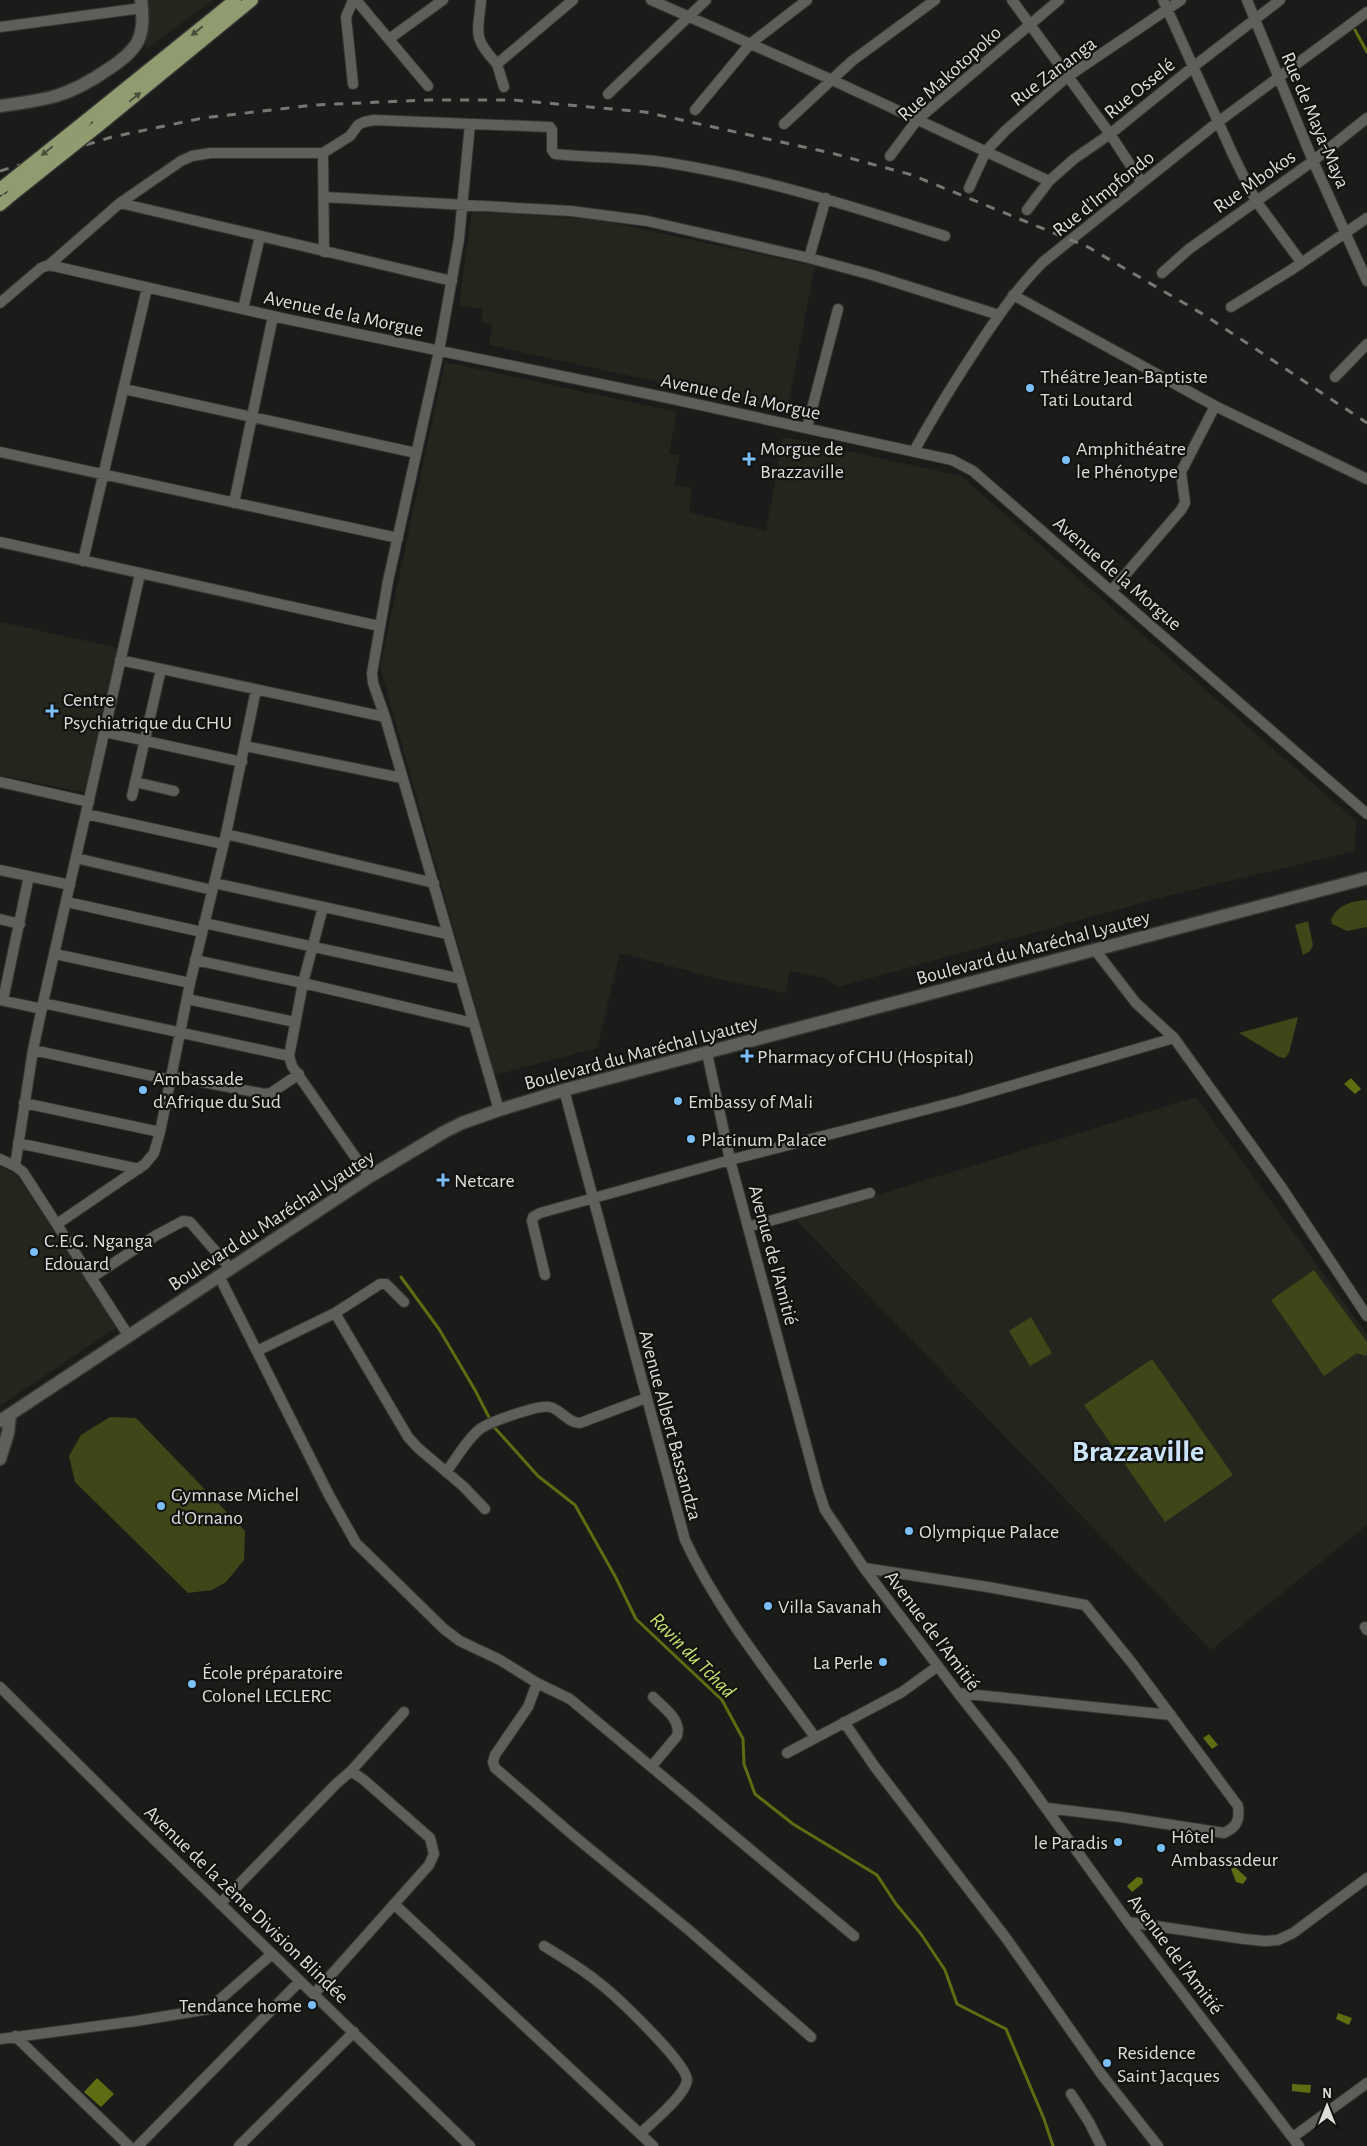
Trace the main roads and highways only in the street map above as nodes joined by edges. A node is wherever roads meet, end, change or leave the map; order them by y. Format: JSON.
{"nodes":[{"id":1,"x":235,"y":0,"type":"edge"},
{"id":2,"x":252,"y":0,"type":"edge"},
{"id":3,"x":141,"y":4,"type":"edge"},
{"id":4,"x":0,"y":106,"type":"edge"},
{"id":5,"x":0,"y":189,"type":"edge"},
{"id":6,"x":0,"y":205,"type":"edge"},
{"id":7,"x":1366,"y":877,"type":"edge"},
{"id":8,"x":5,"y":1418,"type":"edge"},
{"id":9,"x":0,"y":1459,"type":"edge"}],
"edges":[{"from":1,"to":5,"type":"main road","one_way":true,"bridge":true},
{"from":6,"to":2,"type":"main road","one_way":true,"bridge":true},
{"from":3,"to":4,"type":"main road"},
{"from":7,"to":8,"type":"main road","name":"Boulevard du Maréchal Lyautey"},
{"from":8,"to":9,"type":"main road"}]}
